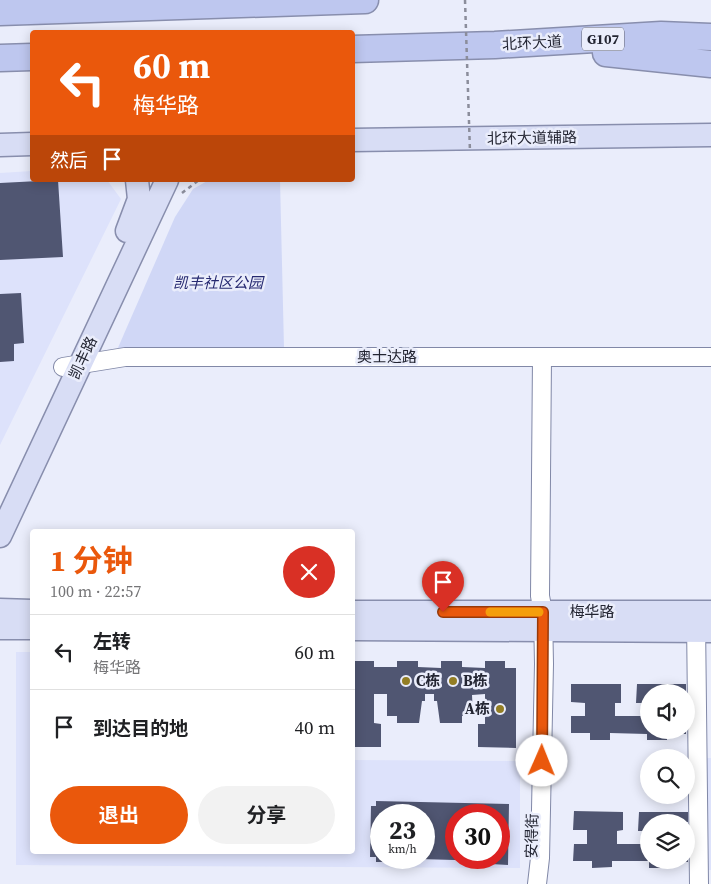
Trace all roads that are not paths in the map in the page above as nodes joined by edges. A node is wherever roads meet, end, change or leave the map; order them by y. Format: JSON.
{"nodes":[{"id":1,"x":130,"y":0,"type":"edge"},
{"id":2,"x":365,"y":0,"type":"edge"},
{"id":3,"x":0,"y":3,"type":"edge"},
{"id":4,"x":104,"y":8,"type":"junction"},
{"id":5,"x":61,"y":11,"type":"junction"},
{"id":6,"x":0,"y":12,"type":"edge"},
{"id":7,"x":711,"y":37,"type":"edge"},
{"id":8,"x":495,"y":45,"type":"junction"},
{"id":9,"x":355,"y":49,"type":"edge"},
{"id":10,"x":30,"y":57,"type":"edge"},
{"id":11,"x":0,"y":58,"type":"edge"},
{"id":12,"x":711,"y":64,"type":"edge"},
{"id":13,"x":711,"y":135,"type":"edge"},
{"id":14,"x":355,"y":140,"type":"edge"},
{"id":15,"x":30,"y":144,"type":"edge"},
{"id":16,"x":0,"y":145,"type":"edge"},
{"id":17,"x":138,"y":182,"type":"edge"},
{"id":18,"x":172,"y":190,"type":"edge"},
{"id":19,"x":542,"y":356,"type":"junction"},
{"id":20,"x":711,"y":357,"type":"edge"},
{"id":21,"x":72,"y":366,"type":"junction"},
{"id":22,"x":0,"y":502,"type":"edge"},
{"id":23,"x":0,"y":536,"type":"edge"},
{"id":24,"x":0,"y":610,"type":"edge"},
{"id":25,"x":30,"y":610,"type":"edge"},
{"id":26,"x":355,"y":612,"type":"edge"},
{"id":27,"x":539,"y":616,"type":"junction"},
{"id":28,"x":703,"y":621,"type":"edge"},
{"id":29,"x":0,"y":628,"type":"edge"},
{"id":30,"x":30,"y":628,"type":"edge"},
{"id":31,"x":355,"y":629,"type":"edge"},
{"id":32,"x":528,"y":884,"type":"edge"},
{"id":33,"x":537,"y":884,"type":"edge"},
{"id":34,"x":699,"y":884,"type":"edge"}],
"edges":[{"from":1,"to":4,"type":"main road"},
{"from":2,"to":4,"type":"highway"},
{"from":3,"to":5,"type":"highway"},
{"from":4,"to":5,"type":"highway"},
{"from":5,"to":6,"type":"highway"},
{"from":7,"to":8,"type":"highway","name":"北环大道","number":"G107"},
{"from":8,"to":9,"type":"highway","name":"北环大道","number":"G107"},
{"from":8,"to":12,"type":"highway"},
{"from":10,"to":11,"type":"highway"},
{"from":13,"to":14,"type":"main road","name":"北环大道辅路"},
{"from":15,"to":16,"type":"main road"},
{"from":17,"to":21,"type":"main road","name":"凯丰路"},
{"from":18,"to":21,"type":"main road","name":"凯丰路"},
{"from":19,"to":20,"type":"street","name":"奥士达路"},
{"from":19,"to":21,"type":"street","name":"奥士达路"},
{"from":19,"to":27,"type":"street"},
{"from":21,"to":22,"type":"main road","name":"凯丰路"},
{"from":21,"to":23,"type":"main road","name":"凯丰路"},
{"from":24,"to":25,"type":"main road"},
{"from":26,"to":27,"type":"main road","name":"梅华路"},
{"from":27,"to":28,"type":"main road","name":"梅华路"},
{"from":27,"to":31,"type":"main road","name":"梅华路"},
{"from":27,"to":32,"type":"street","name":"安得街"},
{"from":27,"to":33,"type":"street","name":"安得街"},
{"from":28,"to":34,"type":"street"},
{"from":29,"to":30,"type":"main road"}]}
